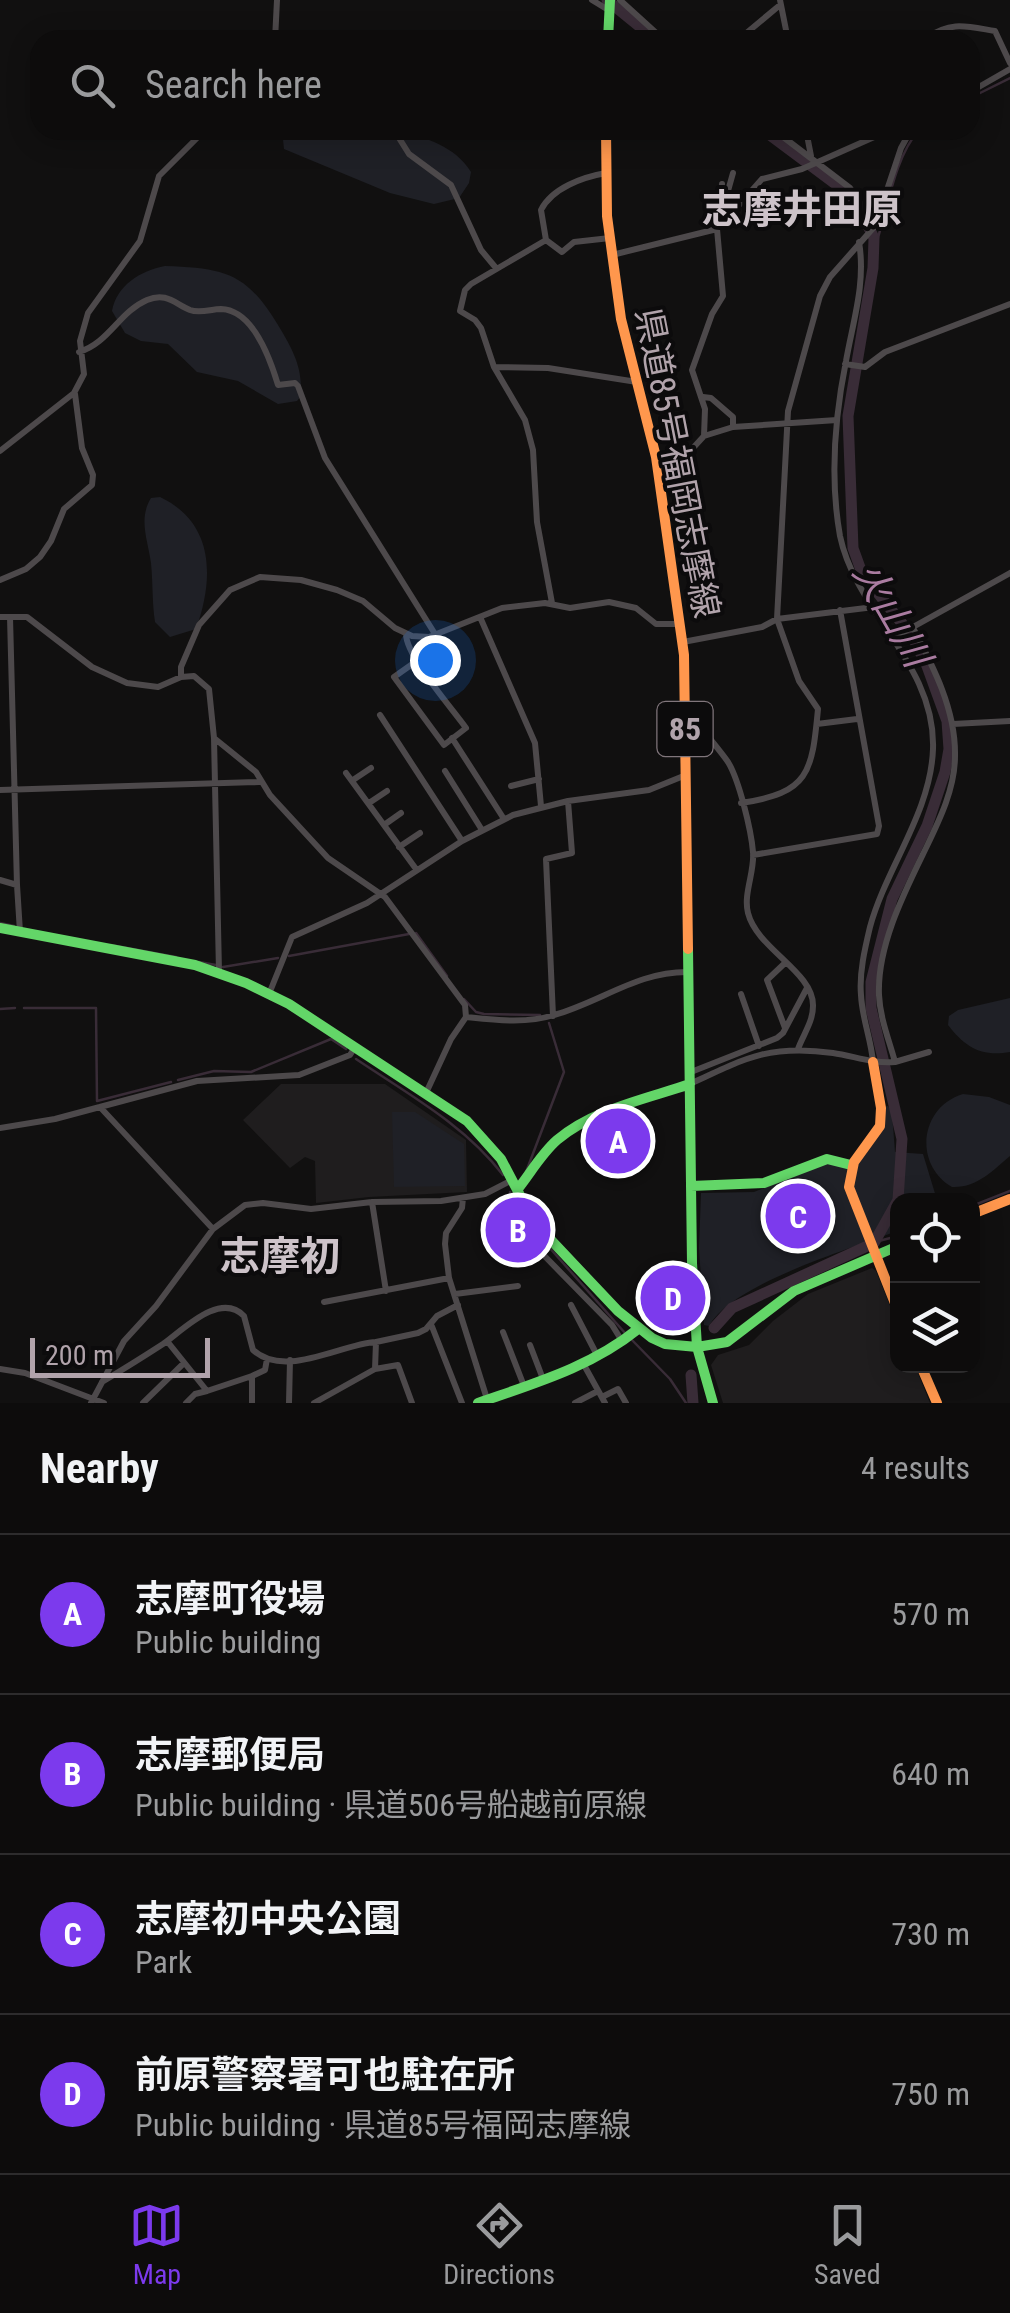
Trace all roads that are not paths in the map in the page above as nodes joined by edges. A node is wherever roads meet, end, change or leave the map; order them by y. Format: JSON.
{"nodes":[{"id":1,"x":277,"y":0,"type":"edge"},
{"id":2,"x":592,"y":0,"type":"edge"},
{"id":3,"x":620,"y":0,"type":"edge"},
{"id":4,"x":780,"y":2,"type":"edge"},
{"id":5,"x":610,"y":6,"type":"edge"},
{"id":6,"x":276,"y":30,"type":"edge"},
{"id":7,"x":653,"y":30,"type":"edge"},
{"id":8,"x":749,"y":30,"type":"edge"},
{"id":9,"x":786,"y":30,"type":"edge"},
{"id":10,"x":938,"y":30,"type":"edge"},
{"id":11,"x":1010,"y":66,"type":"edge"},
{"id":12,"x":980,"y":86,"type":"edge"},
{"id":13,"x":195,"y":140,"type":"edge"},
{"id":14,"x":400,"y":140,"type":"edge"},
{"id":15,"x":606,"y":140,"type":"edge"},
{"id":16,"x":788,"y":140,"type":"edge"},
{"id":17,"x":809,"y":140,"type":"edge"},
{"id":18,"x":865,"y":140,"type":"edge"},
{"id":19,"x":905,"y":140,"type":"edge"},
{"id":20,"x":815,"y":160,"type":"junction"},
{"id":21,"x":606,"y":173,"type":"junction"},
{"id":22,"x":733,"y":173,"type":"dead end"},
{"id":23,"x":722,"y":184,"type":"dead end"},
{"id":24,"x":722,"y":206,"type":"junction"},
{"id":25,"x":875,"y":226,"type":"junction"},
{"id":26,"x":717,"y":229,"type":"junction"},
{"id":27,"x":610,"y":238,"type":"junction"},
{"id":28,"x":546,"y":240,"type":"junction"},
{"id":29,"x":859,"y":242,"type":"junction"},
{"id":30,"x":612,"y":255,"type":"junction"},
{"id":31,"x":496,"y":268,"type":"junction"},
{"id":32,"x":1010,"y":304,"type":"edge"},
{"id":33,"x":79,"y":352,"type":"junction"},
{"id":34,"x":847,"y":365,"type":"junction"},
{"id":35,"x":494,"y":367,"type":"junction"},
{"id":36,"x":637,"y":382,"type":"junction"},
{"id":37,"x":74,"y":393,"type":"junction"},
{"id":38,"x":703,"y":397,"type":"junction"},
{"id":39,"x":837,"y":420,"type":"junction"},
{"id":40,"x":788,"y":426,"type":"junction"},
{"id":41,"x":733,"y":427,"type":"junction"},
{"id":42,"x":704,"y":436,"type":"junction"},
{"id":43,"x":0,"y":451,"type":"edge"},
{"id":44,"x":656,"y":457,"type":"junction"},
{"id":45,"x":1010,"y":573,"type":"edge"},
{"id":46,"x":0,"y":580,"type":"edge"},
{"id":47,"x":552,"y":604,"type":"junction"},
{"id":48,"x":874,"y":607,"type":"junction"},
{"id":49,"x":840,"y":610,"type":"junction"},
{"id":50,"x":0,"y":617,"type":"edge"},
{"id":51,"x":10,"y":617,"type":"junction"},
{"id":52,"x":480,"y":617,"type":"junction"},
{"id":53,"x":777,"y":619,"type":"junction"},
{"id":54,"x":681,"y":624,"type":"junction"},
{"id":55,"x":912,"y":627,"type":"junction"},
{"id":56,"x":406,"y":634,"type":"junction"},
{"id":57,"x":435,"y":634,"type":"junction"},
{"id":58,"x":895,"y":638,"type":"junction"},
{"id":59,"x":683,"y":642,"type":"junction"},
{"id":60,"x":418,"y":660,"type":"junction"},
{"id":61,"x":181,"y":677,"type":"junction"},
{"id":62,"x":686,"y":712,"type":"junction"},
{"id":63,"x":380,"y":715,"type":"dead end"},
{"id":64,"x":857,"y":719,"type":"junction"},
{"id":65,"x":1010,"y":721,"type":"edge"},
{"id":66,"x":817,"y":724,"type":"junction"},
{"id":67,"x":953,"y":724,"type":"junction"},
{"id":68,"x":700,"y":729,"type":"junction"},
{"id":69,"x":686,"y":737,"type":"junction"},
{"id":70,"x":214,"y":738,"type":"junction"},
{"id":71,"x":452,"y":738,"type":"junction"},
{"id":72,"x":371,"y":768,"type":"dead end"},
{"id":73,"x":445,"y":771,"type":"dead end"},
{"id":74,"x":346,"y":773,"type":"dead end"},
{"id":75,"x":686,"y":775,"type":"junction"},
{"id":76,"x":539,"y":779,"type":"junction"},
{"id":77,"x":352,"y":780,"type":"junction"},
{"id":78,"x":259,"y":782,"type":"junction"},
{"id":79,"x":214,"y":783,"type":"junction"},
{"id":80,"x":511,"y":786,"type":"dead end"},
{"id":81,"x":0,"y":790,"type":"edge"},
{"id":82,"x":16,"y":790,"type":"junction"},
{"id":83,"x":387,"y":791,"type":"dead end"},
{"id":84,"x":568,"y":801,"type":"junction"},
{"id":85,"x":369,"y":803,"type":"junction"},
{"id":86,"x":741,"y":804,"type":"junction"},
{"id":87,"x":541,"y":806,"type":"junction"},
{"id":88,"x":402,"y":814,"type":"dead end"},
{"id":89,"x":504,"y":819,"type":"junction"},
{"id":90,"x":384,"y":825,"type":"junction"},
{"id":91,"x":482,"y":830,"type":"junction"},
{"id":92,"x":420,"y":833,"type":"dead end"},
{"id":93,"x":462,"y":841,"type":"junction"},
{"id":94,"x":399,"y":847,"type":"junction"},
{"id":95,"x":753,"y":855,"type":"junction"},
{"id":96,"x":416,"y":869,"type":"junction"},
{"id":97,"x":0,"y":880,"type":"edge"},
{"id":98,"x":17,"y":884,"type":"junction"},
{"id":99,"x":382,"y":895,"type":"junction"},
{"id":100,"x":0,"y":928,"type":"edge"},
{"id":101,"x":20,"y":932,"type":"junction"},
{"id":102,"x":786,"y":963,"type":"junction"},
{"id":103,"x":219,"y":968,"type":"junction"},
{"id":104,"x":688,"y":972,"type":"junction"},
{"id":105,"x":807,"y":988,"type":"junction"},
{"id":106,"x":269,"y":994,"type":"junction"},
{"id":107,"x":741,"y":994,"type":"dead end"},
{"id":108,"x":553,"y":1016,"type":"junction"},
{"id":109,"x":466,"y":1017,"type":"junction"},
{"id":110,"x":786,"y":1028,"type":"junction"},
{"id":111,"x":759,"y":1046,"type":"junction"},
{"id":112,"x":355,"y":1047,"type":"junction"},
{"id":113,"x":798,"y":1049,"type":"junction"},
{"id":114,"x":929,"y":1052,"type":"dead end"},
{"id":115,"x":874,"y":1062,"type":"junction"},
{"id":116,"x":893,"y":1062,"type":"junction"},
{"id":117,"x":691,"y":1078,"type":"junction"},
{"id":118,"x":426,"y":1093,"type":"junction"},
{"id":119,"x":100,"y":1107,"type":"junction"},
{"id":120,"x":0,"y":1128,"type":"edge"},
{"id":121,"x":851,"y":1165,"type":"junction"},
{"id":122,"x":514,"y":1185,"type":"junction"},
{"id":123,"x":691,"y":1186,"type":"junction"},
{"id":124,"x":463,"y":1198,"type":"junction"},
{"id":125,"x":1010,"y":1200,"type":"edge"},
{"id":126,"x":372,"y":1202,"type":"junction"},
{"id":127,"x":980,"y":1211,"type":"edge"},
{"id":128,"x":538,"y":1226,"type":"junction"},
{"id":129,"x":213,"y":1230,"type":"junction"},
{"id":130,"x":890,"y":1251,"type":"edge"},
{"id":131,"x":877,"y":1260,"type":"junction"},
{"id":132,"x":449,"y":1278,"type":"junction"},
{"id":133,"x":518,"y":1286,"type":"dead end"},
{"id":134,"x":386,"y":1291,"type":"junction"},
{"id":135,"x":890,"y":1292,"type":"edge"},
{"id":136,"x":454,"y":1294,"type":"junction"},
{"id":137,"x":324,"y":1302,"type":"dead end"},
{"id":138,"x":458,"y":1305,"type":"junction"},
{"id":139,"x":570,"y":1305,"type":"dead end"},
{"id":140,"x":431,"y":1323,"type":"junction"},
{"id":141,"x":638,"y":1329,"type":"junction"},
{"id":142,"x":503,"y":1332,"type":"dead end"},
{"id":143,"x":623,"y":1340,"type":"junction"},
{"id":144,"x":167,"y":1342,"type":"junction"},
{"id":145,"x":376,"y":1342,"type":"junction"},
{"id":146,"x":530,"y":1346,"type":"dead end"},
{"id":147,"x":697,"y":1348,"type":"junction"},
{"id":148,"x":598,"y":1358,"type":"junction"},
{"id":149,"x":267,"y":1359,"type":"junction"},
{"id":150,"x":290,"y":1360,"type":"junction"},
{"id":151,"x":184,"y":1363,"type":"junction"},
{"id":152,"x":584,"y":1364,"type":"junction"},
{"id":153,"x":0,"y":1369,"type":"edge"},
{"id":154,"x":375,"y":1369,"type":"junction"},
{"id":155,"x":924,"y":1373,"type":"edge"},
{"id":156,"x":252,"y":1376,"type":"junction"},
{"id":157,"x":544,"y":1380,"type":"junction"},
{"id":158,"x":101,"y":1383,"type":"junction"},
{"id":159,"x":524,"y":1387,"type":"junction"},
{"id":160,"x":207,"y":1391,"type":"junction"},
{"id":161,"x":602,"y":1397,"type":"edge"},
{"id":162,"x":492,"y":1400,"type":"edge"},
{"id":163,"x":92,"y":1402,"type":"edge"},
{"id":164,"x":104,"y":1403,"type":"edge"},
{"id":165,"x":143,"y":1403,"type":"edge"},
{"id":166,"x":186,"y":1403,"type":"edge"},
{"id":167,"x":252,"y":1403,"type":"edge"},
{"id":168,"x":289,"y":1403,"type":"edge"},
{"id":169,"x":314,"y":1403,"type":"edge"},
{"id":170,"x":412,"y":1403,"type":"edge"},
{"id":171,"x":462,"y":1403,"type":"edge"},
{"id":172,"x":575,"y":1403,"type":"edge"},
{"id":173,"x":626,"y":1403,"type":"edge"},
{"id":174,"x":714,"y":1403,"type":"edge"},
{"id":175,"x":937,"y":1403,"type":"edge"}],
"edges":[{"from":1,"to":6,"type":"street"},
{"from":2,"to":5,"type":"street"},
{"from":3,"to":7,"type":"street"},
{"from":4,"to":8,"type":"street"},
{"from":4,"to":9,"type":"street"},
{"from":10,"to":11,"type":"street"},
{"from":11,"to":12,"type":"street"},
{"from":13,"to":33,"type":"street"},
{"from":14,"to":31,"type":"street"},
{"from":15,"to":21,"type":"main road","name":"県道85号福岡志摩線","number":"85"},
{"from":16,"to":20,"type":"street"},
{"from":17,"to":20,"type":"street"},
{"from":18,"to":20,"type":"street"},
{"from":19,"to":25,"type":"street"},
{"from":20,"to":24,"type":"street"},
{"from":20,"to":25,"type":"street"},
{"from":21,"to":27,"type":"main road","name":"県道85号福岡志摩線","number":"85"},
{"from":21,"to":28,"type":"street"},
{"from":22,"to":24,"type":"street"},
{"from":23,"to":24,"type":"street"},
{"from":24,"to":26,"type":"street"},
{"from":25,"to":29,"type":"street"},
{"from":26,"to":30,"type":"street"},
{"from":26,"to":38,"type":"street"},
{"from":27,"to":28,"type":"street"},
{"from":27,"to":30,"type":"main road","name":"県道85号福岡志摩線","number":"85"},
{"from":28,"to":31,"type":"street"},
{"from":29,"to":34,"type":"street"},
{"from":29,"to":40,"type":"street"},
{"from":30,"to":36,"type":"main road","name":"県道85号福岡志摩線","number":"85"},
{"from":31,"to":35,"type":"street"},
{"from":32,"to":34,"type":"street"},
{"from":33,"to":37,"type":"street"},
{"from":33,"to":57,"type":"street"},
{"from":34,"to":39,"type":"street"},
{"from":35,"to":36,"type":"street"},
{"from":35,"to":47,"type":"street"},
{"from":36,"to":44,"type":"main road","name":"県道85号福岡志摩線","number":"85"},
{"from":37,"to":43,"type":"street"},
{"from":37,"to":46,"type":"street"},
{"from":38,"to":41,"type":"street"},
{"from":38,"to":42,"type":"street"},
{"from":39,"to":40,"type":"street"},
{"from":39,"to":48,"type":"street"},
{"from":40,"to":41,"type":"street"},
{"from":40,"to":53,"type":"street"},
{"from":41,"to":42,"type":"street"},
{"from":42,"to":44,"type":"street"},
{"from":44,"to":54,"type":"main road","name":"県道85号福岡志摩線","number":"85"},
{"from":45,"to":55,"type":"street"},
{"from":47,"to":52,"type":"street"},
{"from":47,"to":54,"type":"street"},
{"from":48,"to":49,"type":"street"},
{"from":48,"to":58,"type":"street"},
{"from":49,"to":53,"type":"street"},
{"from":49,"to":64,"type":"street"},
{"from":50,"to":51,"type":"street"},
{"from":51,"to":61,"type":"street"},
{"from":51,"to":82,"type":"street"},
{"from":52,"to":57,"type":"street"},
{"from":52,"to":76,"type":"street"},
{"from":53,"to":59,"type":"street"},
{"from":53,"to":66,"type":"street"},
{"from":54,"to":59,"type":"main road","name":"県道85号福岡志摩線","number":"85"},
{"from":55,"to":58,"type":"street"},
{"from":55,"to":67,"type":"street"},
{"from":56,"to":57,"type":"street"},
{"from":56,"to":60,"type":"street"},
{"from":56,"to":61,"type":"street"},
{"from":58,"to":115,"type":"street"},
{"from":59,"to":62,"type":"main road","name":"県道85号福岡志摩線","number":"85"},
{"from":60,"to":71,"type":"street"},
{"from":60,"to":71,"type":"street"},
{"from":61,"to":70,"type":"street"},
{"from":62,"to":68,"type":"street"},
{"from":62,"to":69,"type":"main road","name":"県道85号福岡志摩線","number":"85"},
{"from":63,"to":93,"type":"street"},
{"from":64,"to":66,"type":"street"},
{"from":64,"to":95,"type":"street"},
{"from":65,"to":67,"type":"street"},
{"from":66,"to":86,"type":"street"},
{"from":67,"to":116,"type":"street"},
{"from":68,"to":69,"type":"street"},
{"from":68,"to":86,"type":"street"},
{"from":69,"to":75,"type":"main road","name":"県道85号福岡志摩線","number":"85"},
{"from":70,"to":78,"type":"street"},
{"from":70,"to":79,"type":"street"},
{"from":71,"to":89,"type":"street"},
{"from":72,"to":77,"type":"street"},
{"from":73,"to":91,"type":"street"},
{"from":74,"to":77,"type":"street"},
{"from":75,"to":84,"type":"street"},
{"from":75,"to":104,"type":"main road","name":"県道85号福岡志摩線","number":"85"},
{"from":76,"to":80,"type":"street"},
{"from":76,"to":87,"type":"street"},
{"from":77,"to":85,"type":"street"},
{"from":78,"to":79,"type":"street"},
{"from":78,"to":99,"type":"street"},
{"from":79,"to":82,"type":"street"},
{"from":79,"to":103,"type":"street"},
{"from":81,"to":82,"type":"street"},
{"from":82,"to":98,"type":"street"},
{"from":83,"to":85,"type":"street"},
{"from":84,"to":87,"type":"street"},
{"from":84,"to":108,"type":"street"},
{"from":85,"to":90,"type":"street"},
{"from":86,"to":95,"type":"street"},
{"from":87,"to":89,"type":"street"},
{"from":88,"to":90,"type":"street"},
{"from":89,"to":91,"type":"street"},
{"from":90,"to":94,"type":"street"},
{"from":91,"to":93,"type":"street"},
{"from":92,"to":94,"type":"street"},
{"from":93,"to":96,"type":"street"},
{"from":94,"to":96,"type":"street"},
{"from":95,"to":102,"type":"street"},
{"from":96,"to":99,"type":"street"},
{"from":97,"to":98,"type":"street"},
{"from":98,"to":101,"type":"street"},
{"from":99,"to":106,"type":"street"},
{"from":99,"to":109,"type":"street"},
{"from":100,"to":101,"type":"main road"},
{"from":101,"to":103,"type":"main road"},
{"from":102,"to":105,"type":"street"},
{"from":102,"to":110,"type":"street"},
{"from":103,"to":106,"type":"main road"},
{"from":104,"to":108,"type":"street"},
{"from":104,"to":117,"type":"main road","name":"県道85号福岡志摩線","number":"85"},
{"from":105,"to":110,"type":"street"},
{"from":105,"to":113,"type":"street"},
{"from":106,"to":112,"type":"main road"},
{"from":107,"to":111,"type":"street"},
{"from":108,"to":109,"type":"street"},
{"from":109,"to":118,"type":"street"},
{"from":110,"to":111,"type":"street"},
{"from":111,"to":117,"type":"street"},
{"from":112,"to":118,"type":"main road"},
{"from":112,"to":119,"type":"street"},
{"from":113,"to":115,"type":"street"},
{"from":113,"to":117,"type":"street"},
{"from":114,"to":116,"type":"street"},
{"from":115,"to":116,"type":"street"},
{"from":115,"to":121,"type":"main road"},
{"from":117,"to":122,"type":"main road"},
{"from":117,"to":123,"type":"main road","name":"県道85号福岡志摩線","number":"85"},
{"from":118,"to":122,"type":"main road"},
{"from":119,"to":120,"type":"street"},
{"from":119,"to":129,"type":"street"},
{"from":121,"to":123,"type":"main road"},
{"from":121,"to":131,"type":"main road"},
{"from":122,"to":124,"type":"street"},
{"from":122,"to":128,"type":"main road"},
{"from":123,"to":147,"type":"main road","name":"県道85号福岡志摩線","number":"85"},
{"from":124,"to":126,"type":"street"},
{"from":124,"to":132,"type":"street"},
{"from":125,"to":127,"type":"main road"},
{"from":126,"to":129,"type":"street"},
{"from":126,"to":134,"type":"street"},
{"from":128,"to":141,"type":"main road"},
{"from":128,"to":143,"type":"street"},
{"from":129,"to":158,"type":"street"},
{"from":130,"to":131,"type":"main road"},
{"from":131,"to":135,"type":"main road"},
{"from":131,"to":147,"type":"main road"},
{"from":132,"to":134,"type":"street"},
{"from":132,"to":136,"type":"street"},
{"from":133,"to":136,"type":"street"},
{"from":134,"to":137,"type":"street"},
{"from":136,"to":138,"type":"street"},
{"from":138,"to":140,"type":"street"},
{"from":138,"to":162,"type":"street"},
{"from":139,"to":148,"type":"street"},
{"from":140,"to":145,"type":"street"},
{"from":140,"to":171,"type":"street"},
{"from":141,"to":143,"type":"main road"},
{"from":141,"to":147,"type":"main road"},
{"from":142,"to":159,"type":"street"},
{"from":143,"to":148,"type":"main road"},
{"from":144,"to":149,"type":"street"},
{"from":144,"to":151,"type":"street"},
{"from":144,"to":158,"type":"street"},
{"from":145,"to":150,"type":"street"},
{"from":145,"to":154,"type":"street"},
{"from":146,"to":157,"type":"street"},
{"from":147,"to":174,"type":"main road","name":"県道85号福岡志摩線"},
{"from":148,"to":152,"type":"main road"},
{"from":149,"to":150,"type":"street"},
{"from":149,"to":156,"type":"street"},
{"from":150,"to":168,"type":"street"},
{"from":151,"to":160,"type":"street"},
{"from":151,"to":165,"type":"street"},
{"from":152,"to":157,"type":"main road"},
{"from":152,"to":161,"type":"street"},
{"from":153,"to":163,"type":"street"},
{"from":154,"to":169,"type":"street"},
{"from":154,"to":170,"type":"street"},
{"from":155,"to":175,"type":"main road"},
{"from":156,"to":160,"type":"street"},
{"from":156,"to":167,"type":"street"},
{"from":157,"to":159,"type":"main road"},
{"from":158,"to":163,"type":"street"},
{"from":159,"to":162,"type":"main road"},
{"from":160,"to":166,"type":"street"},
{"from":161,"to":172,"type":"street"},
{"from":161,"to":173,"type":"street"},
{"from":163,"to":164,"type":"street"}]}
